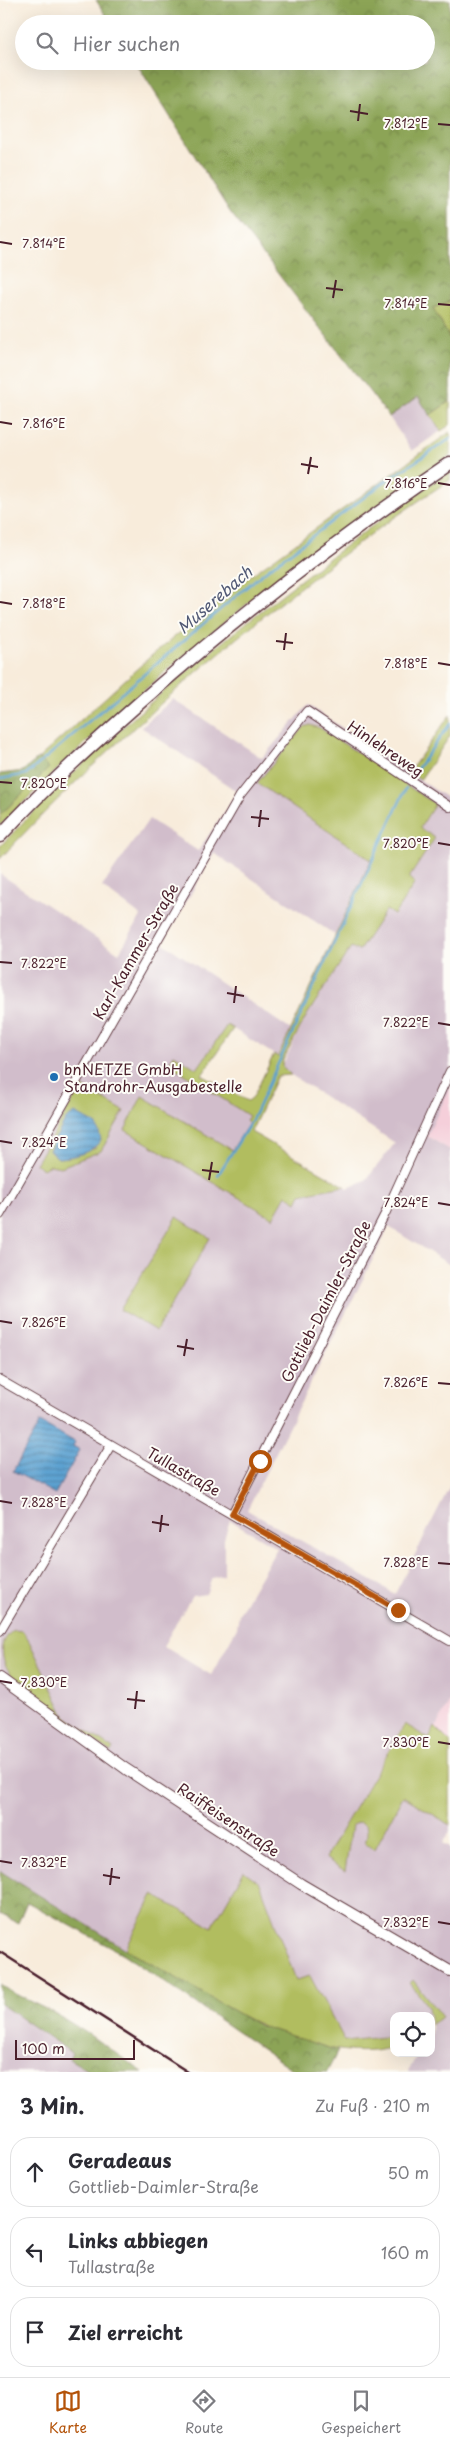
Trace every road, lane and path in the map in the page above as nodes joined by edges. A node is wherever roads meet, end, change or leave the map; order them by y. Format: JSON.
{"nodes":[{"id":1,"x":450,"y":463,"type":"edge"},
{"id":2,"x":307,"y":711,"type":"joint"},
{"id":3,"x":450,"y":807,"type":"edge"},
{"id":4,"x":0,"y":836,"type":"edge"},
{"id":5,"x":450,"y":1071,"type":"edge"},
{"id":6,"x":0,"y":1215,"type":"edge"},
{"id":7,"x":0,"y":1380,"type":"edge"},
{"id":8,"x":111,"y":1446,"type":"junction"},
{"id":9,"x":232,"y":1514,"type":"junction"},
{"id":10,"x":0,"y":1631,"type":"edge"},
{"id":11,"x":450,"y":1641,"type":"edge"},
{"id":12,"x":0,"y":1678,"type":"edge"},
{"id":13,"x":450,"y":1971,"type":"edge"}],
"edges":[{"from":1,"to":4,"type":"main road"},
{"from":2,"to":3,"type":"street","name":"Hinlehreweg"},
{"from":2,"to":6,"type":"street","name":"Karl-Kammer-Straße"},
{"from":5,"to":9,"type":"street","name":"Gottlieb-Daimler-Straße"},
{"from":7,"to":8,"type":"street","name":"Tullastraße"},
{"from":8,"to":9,"type":"street","name":"Tullastraße"},
{"from":8,"to":10,"type":"street"},
{"from":9,"to":11,"type":"street","name":"Tullastraße"},
{"from":12,"to":13,"type":"street","name":"Raiffeisenstraße"}]}
